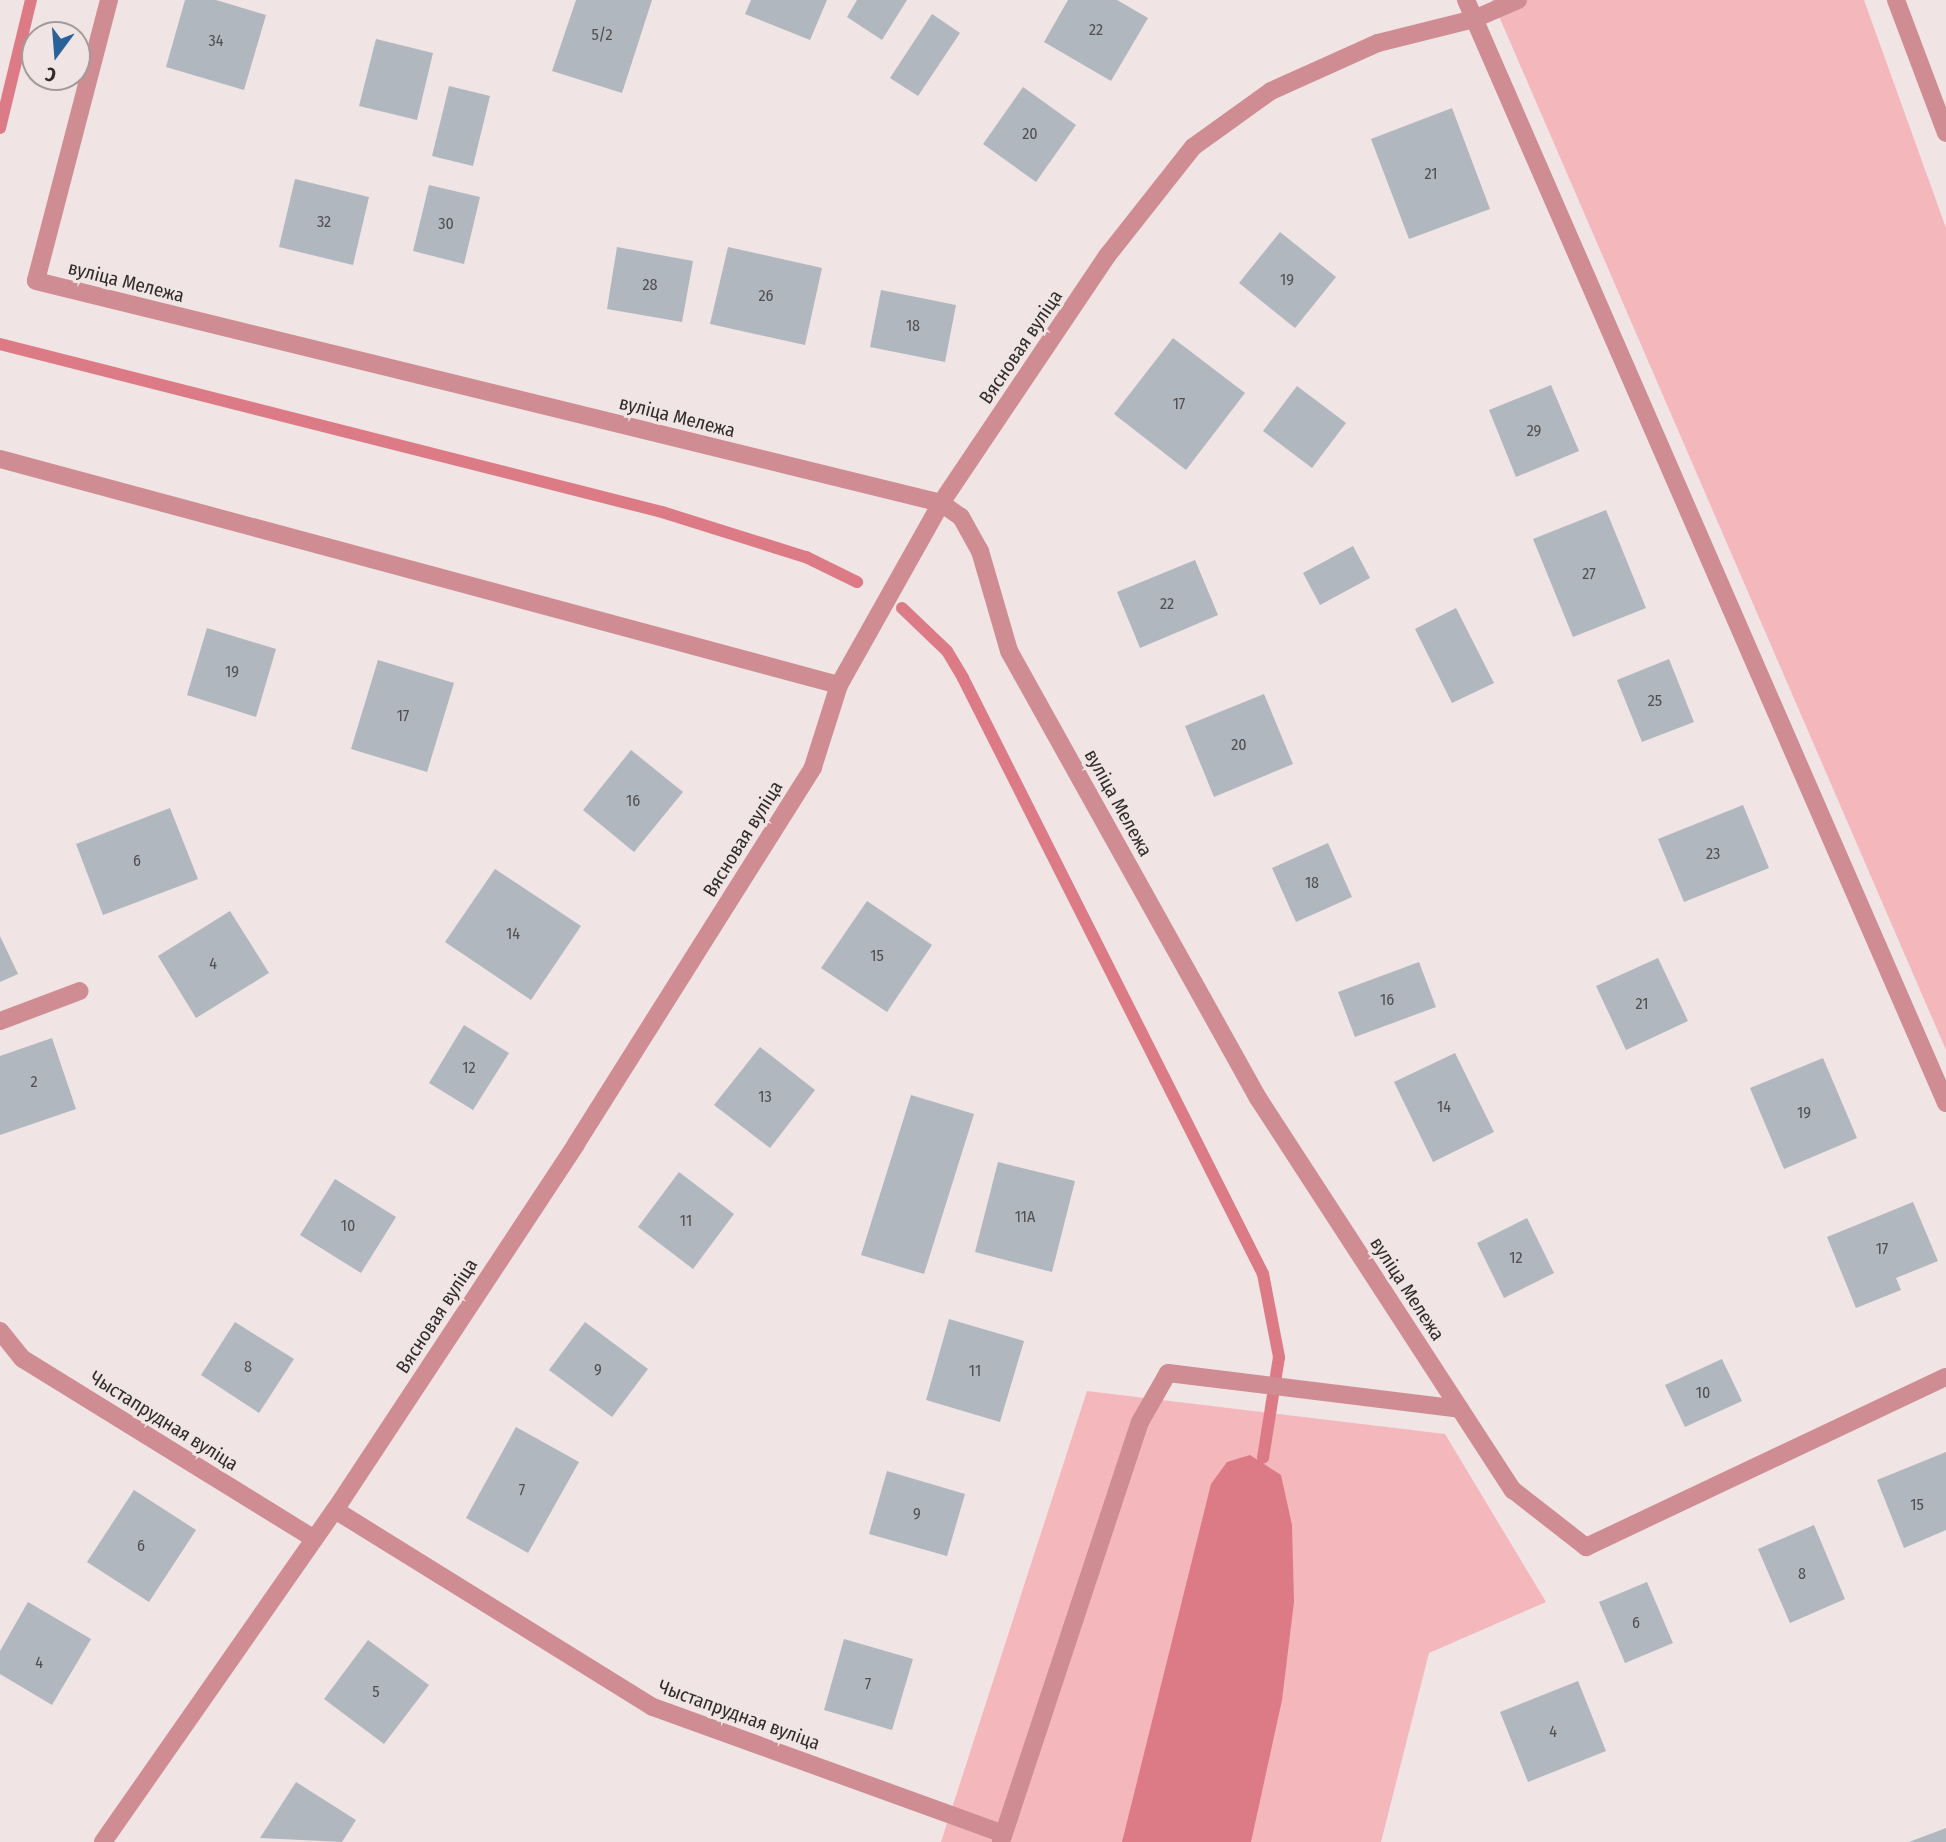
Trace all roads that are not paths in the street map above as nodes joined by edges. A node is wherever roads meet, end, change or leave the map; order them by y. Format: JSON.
{"nodes":[{"id":1,"x":109,"y":0,"type":"edge"},
{"id":2,"x":1466,"y":0,"type":"edge"},
{"id":3,"x":1518,"y":0,"type":"edge"},
{"id":4,"x":1896,"y":0,"type":"edge"},
{"id":5,"x":1474,"y":19,"type":"junction"},
{"id":6,"x":1946,"y":133,"type":"edge"},
{"id":7,"x":0,"y":459,"type":"edge"},
{"id":8,"x":941,"y":503,"type":"junction"},
{"id":9,"x":839,"y":685,"type":"junction"},
{"id":10,"x":80,"y":991,"type":"dead end"},
{"id":11,"x":0,"y":1021,"type":"edge"},
{"id":12,"x":1946,"y":1103,"type":"edge"},
{"id":13,"x":0,"y":1331,"type":"edge"},
{"id":14,"x":1946,"y":1377,"type":"edge"},
{"id":15,"x":1460,"y":1409,"type":"junction"},
{"id":16,"x":335,"y":1510,"type":"junction"},
{"id":17,"x":314,"y":1539,"type":"junction"},
{"id":18,"x":1002,"y":1838,"type":"edge"},
{"id":19,"x":103,"y":1842,"type":"edge"}],
"edges":[{"from":1,"to":8,"type":"street","name":"вуліца Мележа"},
{"from":2,"to":5,"type":"street"},
{"from":3,"to":5,"type":"street","name":"Вясновая вуліца"},
{"from":4,"to":6,"type":"street"},
{"from":5,"to":8,"type":"street","name":"Вясновая вуліца"},
{"from":5,"to":12,"type":"street"},
{"from":7,"to":9,"type":"street"},
{"from":8,"to":9,"type":"street","name":"Вясновая вуліца"},
{"from":8,"to":15,"type":"street","name":"вуліца Мележа"},
{"from":9,"to":16,"type":"street","name":"Вясновая вуліца"},
{"from":10,"to":11,"type":"street"},
{"from":13,"to":17,"type":"street","name":"Чыстапрудная вуліца"},
{"from":14,"to":15,"type":"street","name":"вуліца Мележа"},
{"from":15,"to":18,"type":"street"},
{"from":16,"to":17,"type":"street","name":"Вясновая вуліца"},
{"from":16,"to":18,"type":"street","name":"Чыстапрудная вуліца"},
{"from":17,"to":19,"type":"street","name":"Вясновая вуліца"}]}
